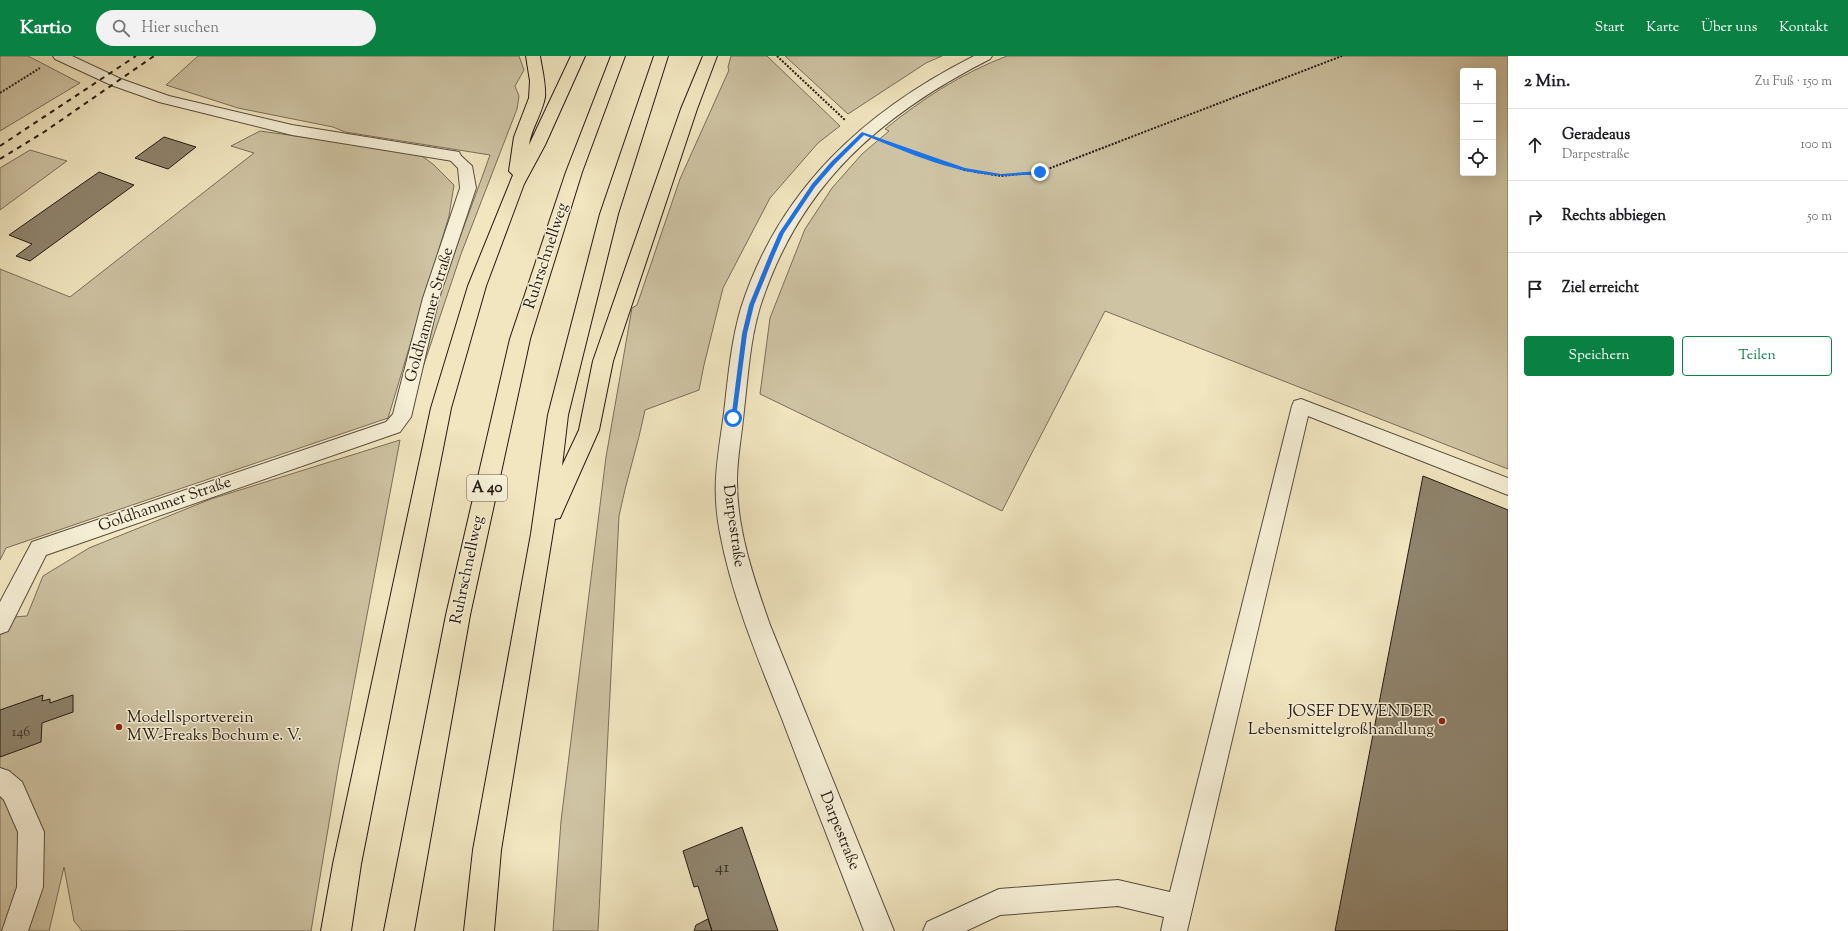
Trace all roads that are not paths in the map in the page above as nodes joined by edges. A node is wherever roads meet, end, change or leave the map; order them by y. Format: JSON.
{"nodes":[{"id":1,"x":60,"y":56,"type":"edge"},
{"id":2,"x":532,"y":56,"type":"edge"},
{"id":3,"x":578,"y":56,"type":"edge"},
{"id":4,"x":618,"y":56,"type":"edge"},
{"id":5,"x":661,"y":56,"type":"edge"},
{"id":6,"x":710,"y":56,"type":"edge"},
{"id":7,"x":985,"y":56,"type":"edge"},
{"id":8,"x":454,"y":156,"type":"joint"},
{"id":9,"x":516,"y":184,"type":"junction"},
{"id":10,"x":1508,"y":487,"type":"edge"},
{"id":11,"x":542,"y":534,"type":"junction"},
{"id":12,"x":0,"y":624,"type":"edge"},
{"id":13,"x":0,"y":780,"type":"edge"},
{"id":14,"x":1177,"y":919,"type":"edge"},
{"id":15,"x":15,"y":931,"type":"edge"},
{"id":16,"x":336,"y":931,"type":"edge"},
{"id":17,"x":399,"y":931,"type":"edge"},
{"id":18,"x":479,"y":931,"type":"edge"},
{"id":19,"x":879,"y":931,"type":"edge"},
{"id":20,"x":936,"y":931,"type":"edge"}],
"edges":[{"from":1,"to":8,"type":"street","name":"Goldhammer Straße"},
{"from":2,"to":9,"type":"highway"},
{"from":3,"to":9,"type":"highway"},
{"from":4,"to":17,"type":"highway","name":"Ruhrschnellweg","number":"A 40"},
{"from":5,"to":11,"type":"highway"},
{"from":6,"to":11,"type":"highway"},
{"from":7,"to":19,"type":"street","name":"Darpestraße"},
{"from":8,"to":12,"type":"lane","name":"Goldhammer Straße"},
{"from":9,"to":16,"type":"highway"},
{"from":10,"to":14,"type":"lane"},
{"from":11,"to":18,"type":"highway"},
{"from":13,"to":15,"type":"lane"},
{"from":14,"to":20,"type":"lane"}]}
